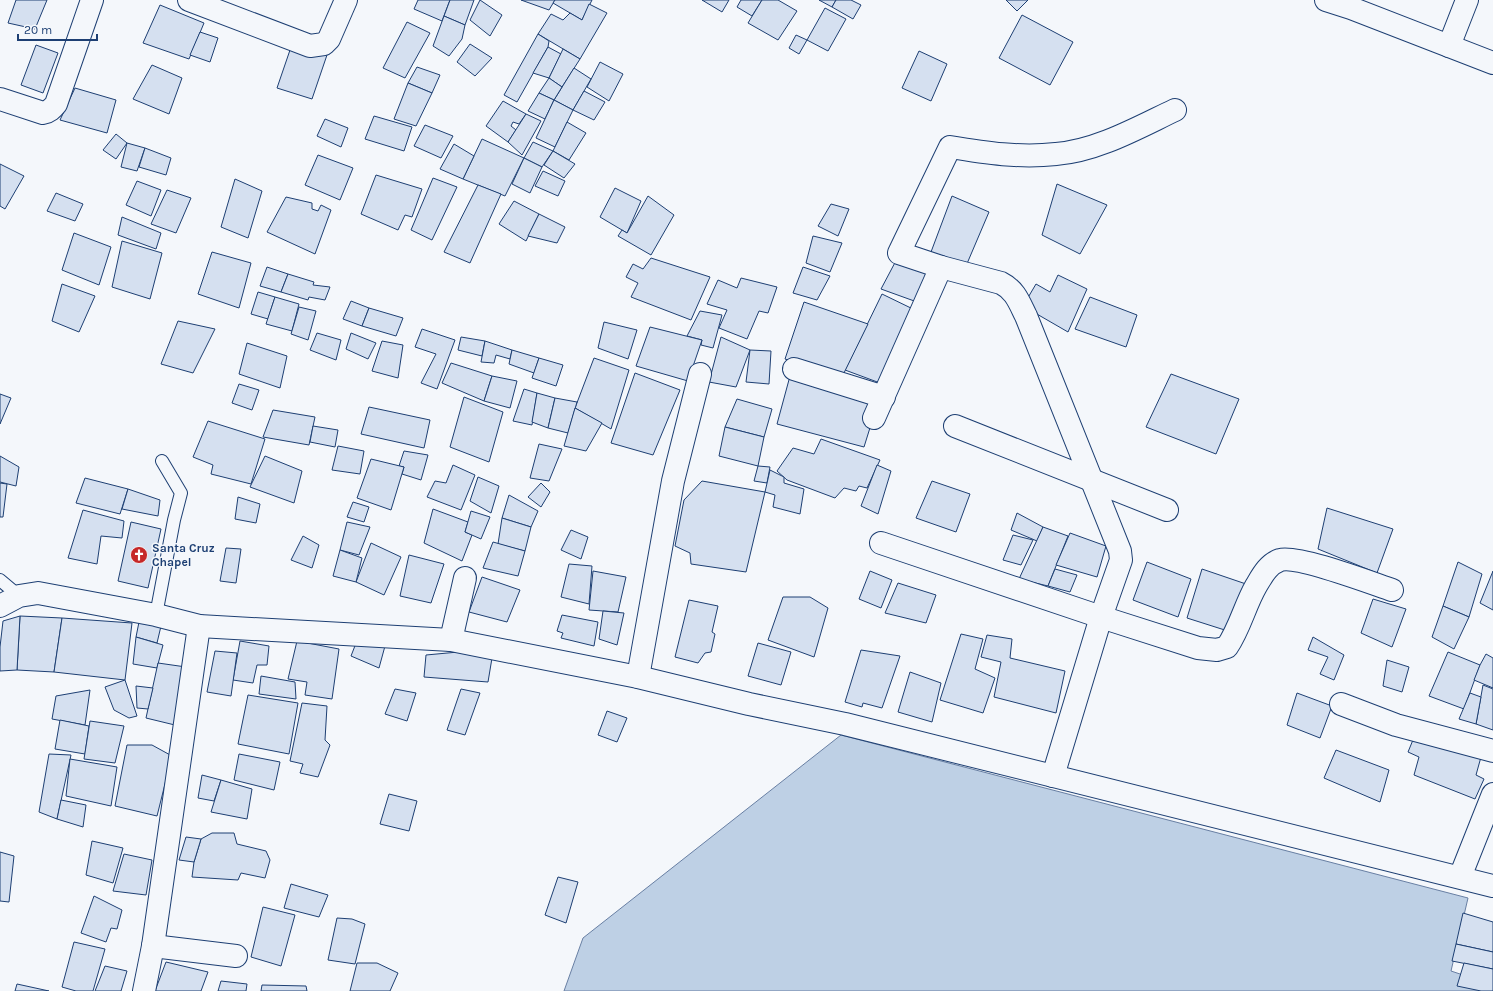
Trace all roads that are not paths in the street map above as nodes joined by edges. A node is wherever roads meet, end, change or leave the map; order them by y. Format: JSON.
{"nodes":[{"id":1,"x":92,"y":0,"type":"edge"},
{"id":2,"x":189,"y":0,"type":"edge"},
{"id":3,"x":346,"y":0,"type":"edge"},
{"id":4,"x":1326,"y":0,"type":"edge"},
{"id":5,"x":1467,"y":0,"type":"edge"},
{"id":6,"x":1353,"y":4,"type":"edge"},
{"id":7,"x":1449,"y":46,"type":"junction"},
{"id":8,"x":1493,"y":63,"type":"edge"},
{"id":9,"x":0,"y":99,"type":"edge"},
{"id":10,"x":1175,"y":110,"type":"dead end"},
{"id":11,"x":941,"y":267,"type":"junction"},
{"id":12,"x":794,"y":369,"type":"dead end"},
{"id":13,"x":700,"y":374,"type":"dead end"},
{"id":14,"x":884,"y":396,"type":"junction"},
{"id":15,"x":874,"y":418,"type":"dead end"},
{"id":16,"x":955,"y":426,"type":"dead end"},
{"id":17,"x":162,"y":461,"type":"dead end"},
{"id":18,"x":1092,"y":480,"type":"junction"},
{"id":19,"x":1168,"y":510,"type":"dead end"},
{"id":20,"x":881,"y":543,"type":"dead end"},
{"id":21,"x":465,"y":578,"type":"dead end"},
{"id":22,"x":0,"y":580,"type":"edge"},
{"id":23,"x":1392,"y":590,"type":"dead end"},
{"id":24,"x":19,"y":596,"type":"junction"},
{"id":25,"x":0,"y":606,"type":"edge"},
{"id":26,"x":156,"y":615,"type":"junction"},
{"id":27,"x":1101,"y":617,"type":"junction"},
{"id":28,"x":199,"y":626,"type":"junction"},
{"id":29,"x":451,"y":640,"type":"junction"},
{"id":30,"x":638,"y":677,"type":"junction"},
{"id":31,"x":1341,"y":704,"type":"dead end"},
{"id":32,"x":1493,"y":751,"type":"edge"},
{"id":33,"x":1053,"y":776,"type":"junction"},
{"id":34,"x":1493,"y":794,"type":"edge"},
{"id":35,"x":1460,"y":877,"type":"junction"},
{"id":36,"x":1493,"y":886,"type":"edge"},
{"id":37,"x":153,"y":946,"type":"junction"},
{"id":38,"x":236,"y":956,"type":"dead end"},
{"id":39,"x":144,"y":991,"type":"edge"}],
"edges":[{"from":1,"to":9,"type":"street"},
{"from":2,"to":3,"type":"street"},
{"from":4,"to":6,"type":"street"},
{"from":5,"to":7,"type":"street"},
{"from":6,"to":7,"type":"street"},
{"from":7,"to":8,"type":"street"},
{"from":10,"to":11,"type":"street"},
{"from":11,"to":14,"type":"street"},
{"from":11,"to":18,"type":"street"},
{"from":12,"to":14,"type":"street"},
{"from":13,"to":30,"type":"street"},
{"from":14,"to":15,"type":"street"},
{"from":16,"to":18,"type":"street"},
{"from":17,"to":26,"type":"lane"},
{"from":18,"to":19,"type":"street"},
{"from":18,"to":27,"type":"street"},
{"from":20,"to":27,"type":"street"},
{"from":21,"to":29,"type":"street"},
{"from":22,"to":24,"type":"lane"},
{"from":23,"to":27,"type":"street"},
{"from":24,"to":25,"type":"street"},
{"from":24,"to":26,"type":"street"},
{"from":26,"to":28,"type":"street"},
{"from":27,"to":33,"type":"street"},
{"from":28,"to":29,"type":"street"},
{"from":28,"to":37,"type":"street"},
{"from":29,"to":30,"type":"street"},
{"from":30,"to":33,"type":"street"},
{"from":31,"to":32,"type":"street"},
{"from":33,"to":35,"type":"street"},
{"from":34,"to":35,"type":"street"},
{"from":35,"to":36,"type":"street"},
{"from":37,"to":38,"type":"street"},
{"from":37,"to":39,"type":"street"}]}
